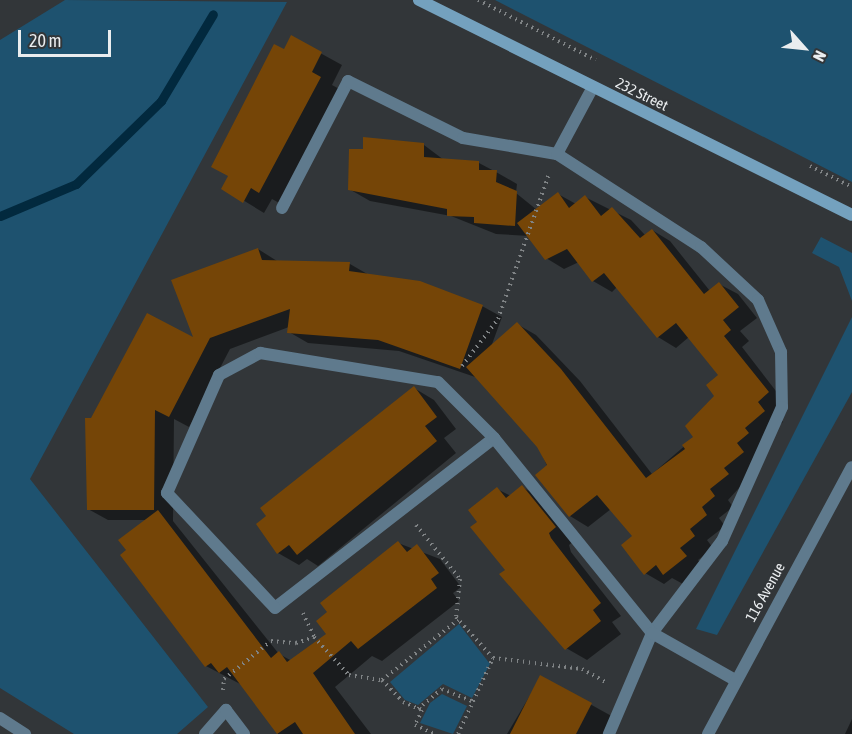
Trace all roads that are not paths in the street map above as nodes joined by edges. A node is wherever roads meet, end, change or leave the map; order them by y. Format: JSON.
{"nodes":[{"id":1,"x":419,"y":0,"type":"edge"},
{"id":2,"x":593,"y":87,"type":"junction"},
{"id":3,"x":557,"y":154,"type":"junction"},
{"id":4,"x":282,"y":208,"type":"dead end"},
{"id":5,"x":852,"y":215,"type":"edge"},
{"id":6,"x":494,"y":438,"type":"junction"},
{"id":7,"x":852,"y":467,"type":"edge"},
{"id":8,"x":652,"y":633,"type":"junction"},
{"id":9,"x":735,"y":680,"type":"junction"},
{"id":10,"x":0,"y":718,"type":"edge"},
{"id":11,"x":25,"y":734,"type":"edge"},
{"id":12,"x":205,"y":734,"type":"edge"},
{"id":13,"x":244,"y":734,"type":"edge"},
{"id":14,"x":609,"y":734,"type":"edge"},
{"id":15,"x":708,"y":734,"type":"edge"}],
"edges":[{"from":1,"to":2,"type":"main road","name":"232 Street"},
{"from":2,"to":3,"type":"street"},
{"from":2,"to":5,"type":"main road","name":"232 Street"},
{"from":3,"to":4,"type":"street"},
{"from":3,"to":8,"type":"street"},
{"from":6,"to":6,"type":"street"},
{"from":6,"to":8,"type":"street"},
{"from":7,"to":9,"type":"street","name":"116 Avenue"},
{"from":8,"to":9,"type":"street"},
{"from":8,"to":14,"type":"street"},
{"from":9,"to":15,"type":"street","name":"116 Avenue"},
{"from":10,"to":11,"type":"street"},
{"from":12,"to":13,"type":"street"}]}
